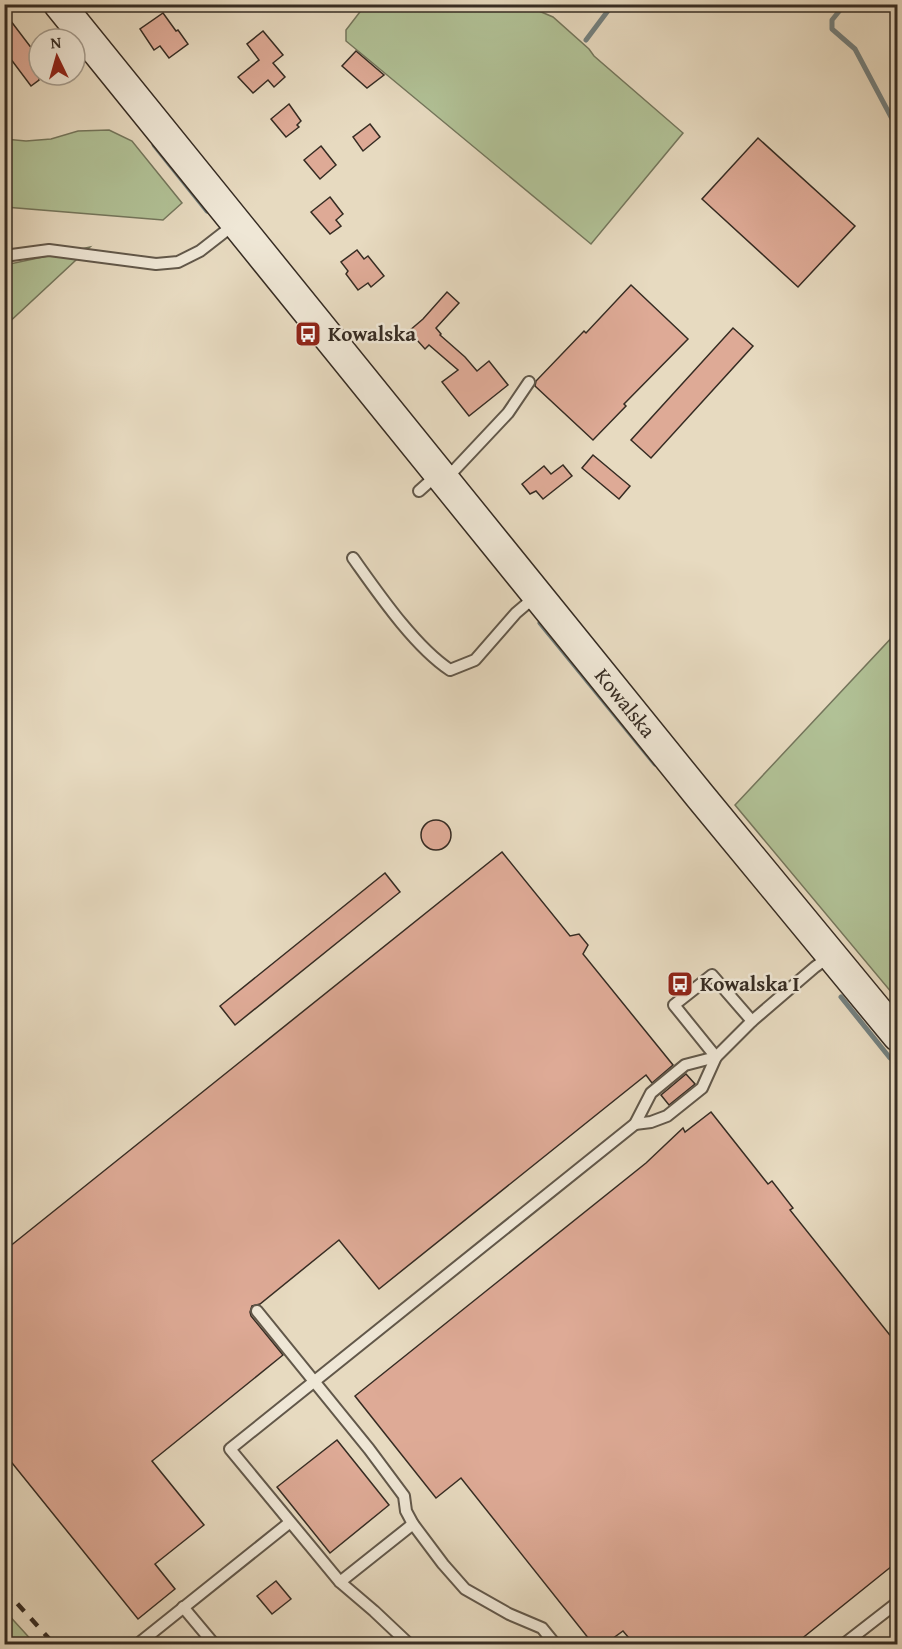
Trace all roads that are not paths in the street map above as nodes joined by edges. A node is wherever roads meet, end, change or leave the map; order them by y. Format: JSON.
{"nodes":[{"id":1,"x":59,"y":4,"type":"edge"},
{"id":2,"x":236,"y":223,"type":"junction"},
{"id":3,"x":4,"y":256,"type":"edge"},
{"id":4,"x":529,"y":382,"type":"dead end"},
{"id":5,"x":434,"y":481,"type":"junction"},
{"id":6,"x":353,"y":558,"type":"dead end"},
{"id":7,"x":538,"y":594,"type":"junction"},
{"id":8,"x":832,"y":956,"type":"junction"},
{"id":9,"x":752,"y":1021,"type":"junction"},
{"id":10,"x":897,"y":1036,"type":"edge"},
{"id":11,"x":716,"y":1057,"type":"junction"},
{"id":12,"x":635,"y":1124,"type":"junction"},
{"id":13,"x":257,"y":1311,"type":"dead end"},
{"id":14,"x":314,"y":1382,"type":"junction"},
{"id":15,"x":289,"y":1523,"type":"junction"},
{"id":16,"x":412,"y":1524,"type":"junction"},
{"id":17,"x":340,"y":1582,"type":"junction"},
{"id":18,"x":897,"y":1602,"type":"edge"},
{"id":19,"x":183,"y":1607,"type":"junction"},
{"id":20,"x":138,"y":1644,"type":"edge"},
{"id":21,"x":214,"y":1644,"type":"edge"},
{"id":22,"x":409,"y":1644,"type":"edge"},
{"id":23,"x":555,"y":1644,"type":"edge"},
{"id":24,"x":844,"y":1644,"type":"edge"}],
"edges":[{"from":1,"to":2,"type":"street","name":"Kowalska"},
{"from":2,"to":3,"type":"lane"},
{"from":2,"to":5,"type":"street","name":"Kowalska"},
{"from":4,"to":5,"type":"lane"},
{"from":5,"to":7,"type":"street","name":"Kowalska"},
{"from":6,"to":7,"type":"lane"},
{"from":7,"to":8,"type":"street","name":"Kowalska"},
{"from":8,"to":9,"type":"lane"},
{"from":8,"to":10,"type":"street","name":"Kowalska"},
{"from":9,"to":11,"type":"lane"},
{"from":9,"to":11,"type":"lane"},
{"from":11,"to":12,"type":"lane"},
{"from":11,"to":12,"type":"lane"},
{"from":12,"to":14,"type":"lane"},
{"from":13,"to":14,"type":"lane"},
{"from":14,"to":15,"type":"lane"},
{"from":14,"to":16,"type":"lane"},
{"from":15,"to":17,"type":"lane"},
{"from":15,"to":19,"type":"lane"},
{"from":16,"to":17,"type":"lane"},
{"from":16,"to":23,"type":"lane"},
{"from":17,"to":22,"type":"lane"},
{"from":18,"to":24,"type":"lane"},
{"from":19,"to":20,"type":"lane"},
{"from":19,"to":21,"type":"lane"}]}
